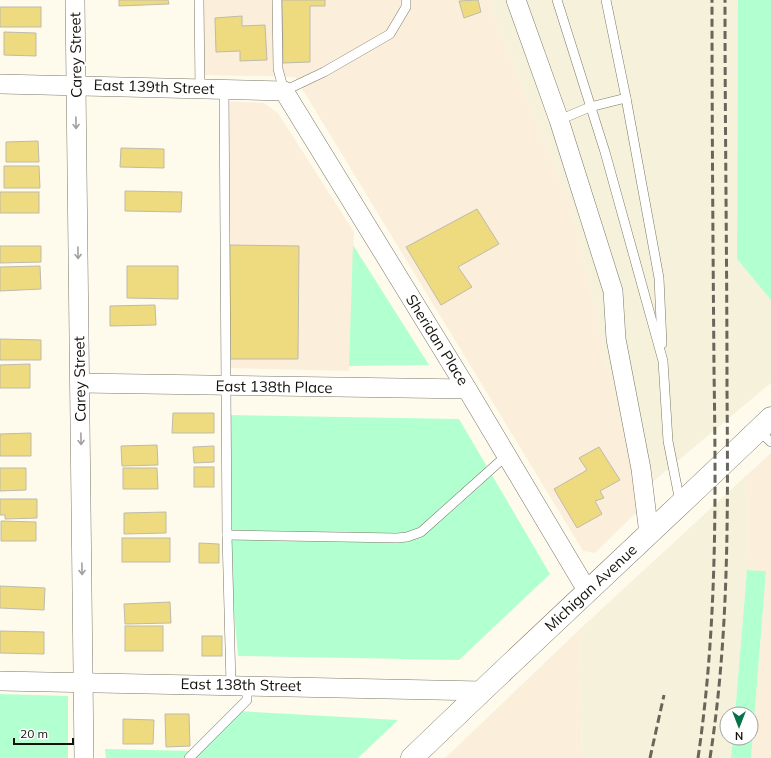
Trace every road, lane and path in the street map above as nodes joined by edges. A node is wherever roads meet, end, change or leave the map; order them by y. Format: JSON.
{"nodes":[{"id":1,"x":75,"y":0,"type":"edge"},
{"id":2,"x":199,"y":0,"type":"edge"},
{"id":3,"x":277,"y":0,"type":"edge"},
{"id":4,"x":406,"y":0,"type":"edge"},
{"id":5,"x":516,"y":0,"type":"edge"},
{"id":6,"x":557,"y":0,"type":"edge"},
{"id":7,"x":606,"y":0,"type":"edge"},
{"id":8,"x":0,"y":84,"type":"edge"},
{"id":9,"x":76,"y":85,"type":"junction"},
{"id":10,"x":200,"y":89,"type":"junction"},
{"id":11,"x":224,"y":89,"type":"junction"},
{"id":12,"x":284,"y":91,"type":"junction"},
{"id":13,"x":626,"y":98,"type":"junction"},
{"id":14,"x":590,"y":108,"type":"junction"},
{"id":15,"x":559,"y":120,"type":"junction"},
{"id":16,"x":663,"y":361,"type":"junction"},
{"id":17,"x":80,"y":383,"type":"junction"},
{"id":18,"x":225,"y":386,"type":"junction"},
{"id":19,"x":467,"y":389,"type":"junction"},
{"id":20,"x":767,"y":430,"type":"edge"},
{"id":21,"x":507,"y":455,"type":"junction"},
{"id":22,"x":680,"y":505,"type":"junction"},
{"id":23,"x":649,"y":534,"type":"junction"},
{"id":24,"x":227,"y":535,"type":"junction"},
{"id":25,"x":588,"y":592,"type":"junction"},
{"id":26,"x":0,"y":681,"type":"edge"},
{"id":27,"x":83,"y":683,"type":"junction"},
{"id":28,"x":239,"y":685,"type":"junction"},
{"id":29,"x":482,"y":691,"type":"junction"},
{"id":30,"x":84,"y":758,"type":"edge"},
{"id":31,"x":189,"y":758,"type":"edge"},
{"id":32,"x":412,"y":758,"type":"edge"}],
"edges":[{"from":1,"to":9,"type":"street","name":"Carey Street"},
{"from":2,"to":10,"type":"lane"},
{"from":3,"to":12,"type":"lane"},
{"from":4,"to":12,"type":"lane"},
{"from":5,"to":15,"type":"street"},
{"from":6,"to":14,"type":"lane"},
{"from":7,"to":13,"type":"lane"},
{"from":8,"to":9,"type":"street","name":"East 139th Street"},
{"from":9,"to":10,"type":"street","name":"East 139th Street"},
{"from":9,"to":17,"type":"street","name":"Carey Street","one_way":true},
{"from":10,"to":11,"type":"street","name":"East 139th Street"},
{"from":11,"to":12,"type":"street","name":"East 139th Street"},
{"from":11,"to":18,"type":"lane"},
{"from":12,"to":19,"type":"street","name":"Sheridan Place"},
{"from":13,"to":14,"type":"lane"},
{"from":13,"to":16,"type":"lane"},
{"from":14,"to":15,"type":"lane"},
{"from":14,"to":16,"type":"lane"},
{"from":15,"to":23,"type":"street"},
{"from":16,"to":22,"type":"lane"},
{"from":17,"to":18,"type":"street","name":"East 138th Place"},
{"from":17,"to":27,"type":"street","name":"Carey Street","one_way":true},
{"from":18,"to":19,"type":"street","name":"East 138th Place"},
{"from":18,"to":24,"type":"lane"},
{"from":19,"to":21,"type":"street","name":"Sheridan Place"},
{"from":20,"to":22,"type":"main road","name":"Michigan Avenue"},
{"from":21,"to":24,"type":"lane"},
{"from":21,"to":25,"type":"street","name":"Sheridan Place"},
{"from":22,"to":23,"type":"main road","name":"Michigan Avenue"},
{"from":23,"to":25,"type":"main road","name":"Michigan Avenue"},
{"from":24,"to":28,"type":"lane"},
{"from":25,"to":29,"type":"main road","name":"Michigan Avenue"},
{"from":26,"to":27,"type":"street","name":"East 138th Street"},
{"from":27,"to":28,"type":"street","name":"East 138th Street"},
{"from":27,"to":30,"type":"street","name":"Carey Street"},
{"from":28,"to":29,"type":"street","name":"East 138th Street"},
{"from":28,"to":31,"type":"lane"},
{"from":29,"to":32,"type":"main road","name":"Michigan Avenue"}]}
